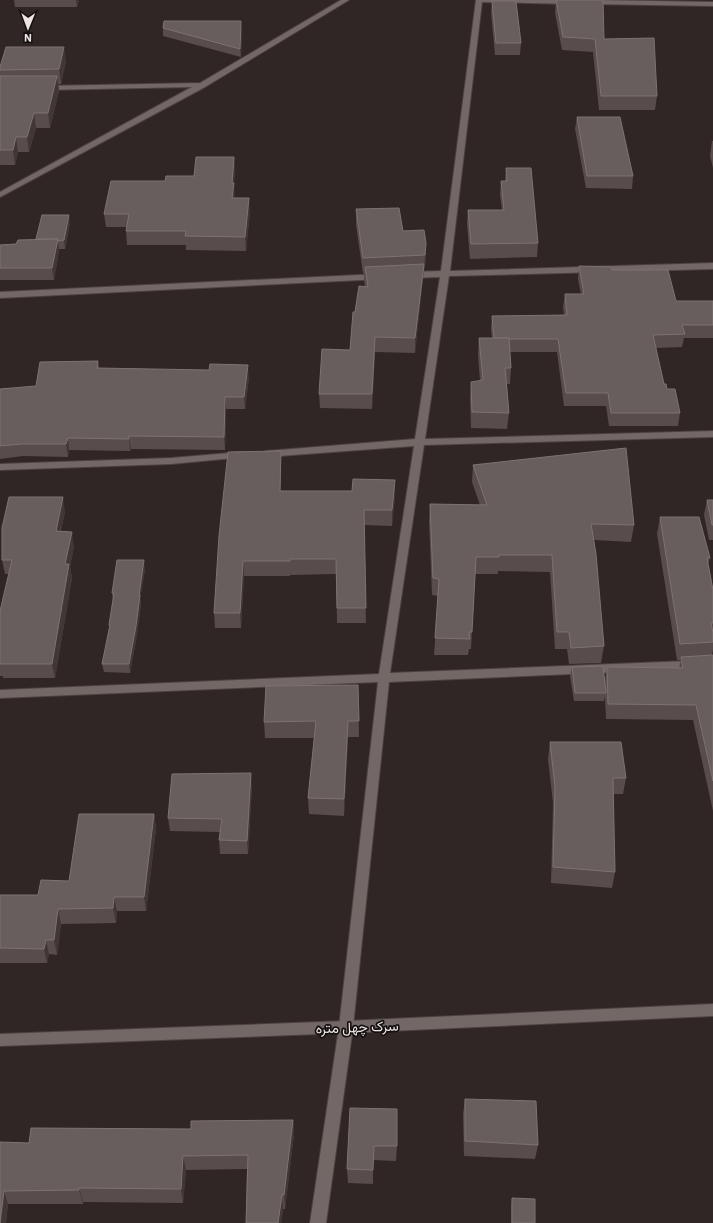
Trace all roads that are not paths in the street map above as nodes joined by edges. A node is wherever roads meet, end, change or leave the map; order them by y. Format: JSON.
{"nodes":[{"id":1,"x":346,"y":0,"type":"edge"},
{"id":2,"x":479,"y":0,"type":"edge"},
{"id":3,"x":713,"y":4,"type":"edge"},
{"id":4,"x":202,"y":86,"type":"junction"},
{"id":5,"x":39,"y":88,"type":"edge"},
{"id":6,"x":0,"y":195,"type":"edge"},
{"id":7,"x":713,"y":266,"type":"edge"},
{"id":8,"x":445,"y":273,"type":"junction"},
{"id":9,"x":0,"y":295,"type":"edge"},
{"id":10,"x":713,"y":434,"type":"edge"},
{"id":11,"x":419,"y":442,"type":"junction"},
{"id":12,"x":0,"y":467,"type":"edge"},
{"id":13,"x":713,"y":664,"type":"edge"},
{"id":14,"x":384,"y":678,"type":"junction"},
{"id":15,"x":0,"y":694,"type":"edge"},
{"id":16,"x":713,"y":1010,"type":"edge"},
{"id":17,"x":346,"y":1027,"type":"junction"},
{"id":18,"x":0,"y":1040,"type":"edge"},
{"id":19,"x":318,"y":1223,"type":"edge"}],
"edges":[{"from":1,"to":4,"type":"street"},
{"from":2,"to":3,"type":"street"},
{"from":2,"to":8,"type":"street"},
{"from":4,"to":5,"type":"street"},
{"from":4,"to":6,"type":"street"},
{"from":7,"to":8,"type":"street"},
{"from":8,"to":9,"type":"street"},
{"from":8,"to":11,"type":"street"},
{"from":10,"to":11,"type":"street"},
{"from":11,"to":12,"type":"street"},
{"from":11,"to":14,"type":"street"},
{"from":13,"to":14,"type":"street"},
{"from":14,"to":15,"type":"street"},
{"from":14,"to":17,"type":"street"},
{"from":16,"to":17,"type":"street","name":"سرک چهل متره"},
{"from":17,"to":18,"type":"street","name":"سرک چهل متره"},
{"from":17,"to":19,"type":"street"}]}
